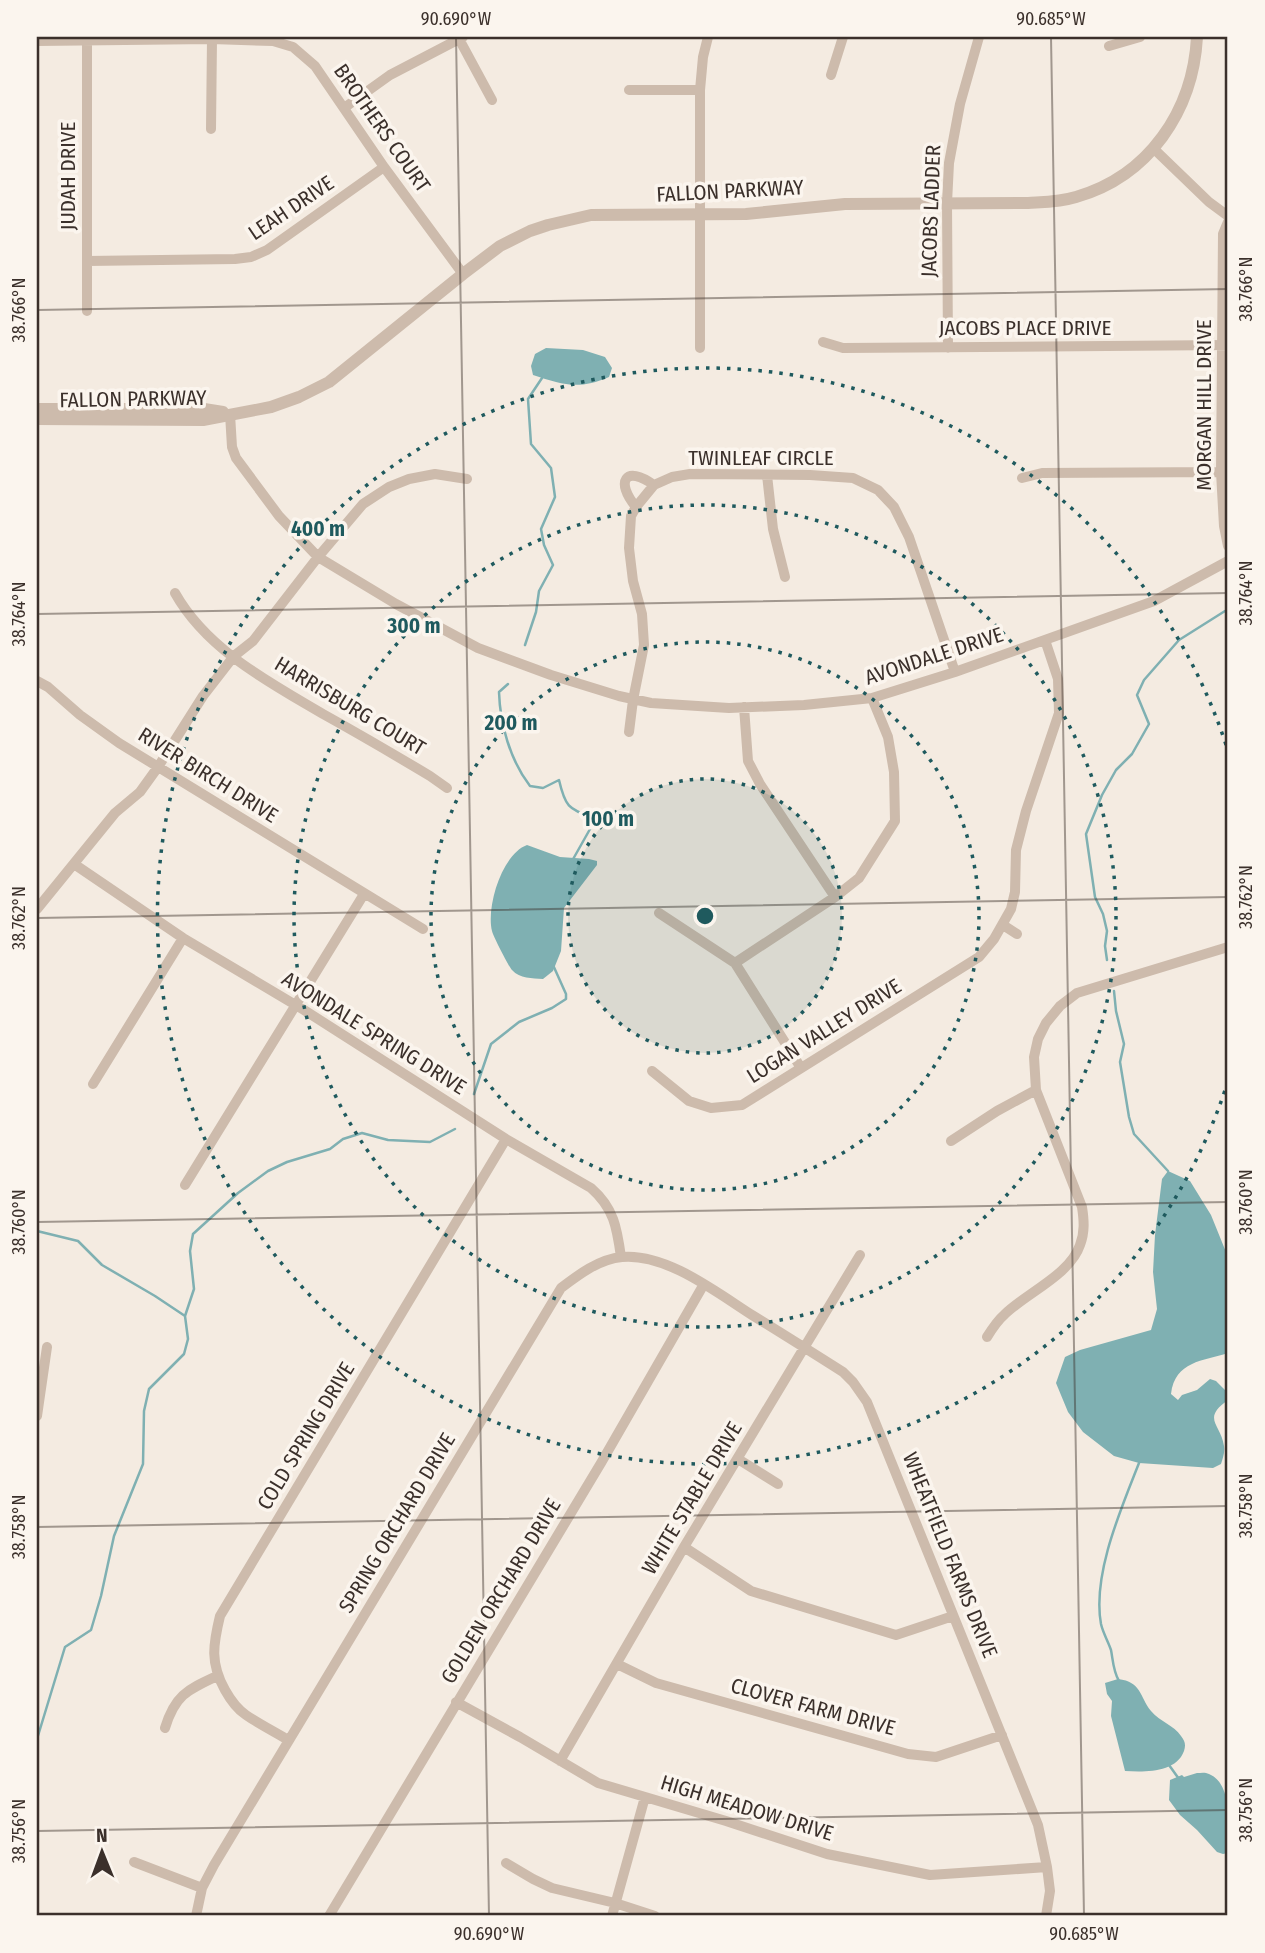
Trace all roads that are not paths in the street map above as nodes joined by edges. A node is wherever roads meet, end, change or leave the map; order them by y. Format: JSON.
{"nodes":[{"id":1,"x":708,"y":37,"type":"edge"},
{"id":2,"x":843,"y":37,"type":"edge"},
{"id":3,"x":979,"y":37,"type":"edge"},
{"id":4,"x":1140,"y":37,"type":"edge"},
{"id":5,"x":1197,"y":37,"type":"edge"},
{"id":6,"x":460,"y":38,"type":"edge"},
{"id":7,"x":212,"y":39,"type":"junction"},
{"id":8,"x":37,"y":41,"type":"edge"},
{"id":9,"x":87,"y":41,"type":"junction"},
{"id":10,"x":1109,"y":46,"type":"dead end"},
{"id":11,"x":831,"y":75,"type":"dead end"},
{"id":12,"x":629,"y":90,"type":"dead end"},
{"id":13,"x":700,"y":90,"type":"junction"},
{"id":14,"x":492,"y":100,"type":"dead end"},
{"id":15,"x":344,"y":108,"type":"junction"},
{"id":16,"x":211,"y":129,"type":"dead end"},
{"id":17,"x":1153,"y":148,"type":"junction"},
{"id":18,"x":384,"y":167,"type":"junction"},
{"id":19,"x":947,"y":203,"type":"junction"},
{"id":20,"x":700,"y":214,"type":"junction"},
{"id":21,"x":1228,"y":216,"type":"edge"},
{"id":22,"x":1228,"y":222,"type":"edge"},
{"id":23,"x":87,"y":261,"type":"junction"},
{"id":24,"x":463,"y":274,"type":"junction"},
{"id":25,"x":87,"y":311,"type":"dead end"},
{"id":26,"x":823,"y":342,"type":"dead end"},
{"id":27,"x":1226,"y":345,"type":"edge"},
{"id":28,"x":700,"y":348,"type":"dead end"},
{"id":29,"x":948,"y":348,"type":"junction"},
{"id":30,"x":37,"y":409,"type":"edge"},
{"id":31,"x":230,"y":414,"type":"junction"},
{"id":32,"x":37,"y":419,"type":"edge"},
{"id":33,"x":1221,"y":472,"type":"junction"},
{"id":34,"x":767,"y":475,"type":"junction"},
{"id":35,"x":1022,"y":478,"type":"dead end"},
{"id":36,"x":467,"y":479,"type":"dead end"},
{"id":37,"x":654,"y":485,"type":"junction"},
{"id":38,"x":636,"y":507,"type":"junction"},
{"id":39,"x":1228,"y":546,"type":"edge"},
{"id":40,"x":318,"y":557,"type":"junction"},
{"id":41,"x":1228,"y":561,"type":"edge"},
{"id":42,"x":785,"y":577,"type":"dead end"},
{"id":43,"x":176,"y":593,"type":"dead end"},
{"id":44,"x":1045,"y":640,"type":"junction"},
{"id":45,"x":234,"y":656,"type":"junction"},
{"id":46,"x":955,"y":672,"type":"junction"},
{"id":47,"x":37,"y":681,"type":"edge"},
{"id":48,"x":872,"y":698,"type":"junction"},
{"id":49,"x":633,"y":700,"type":"junction"},
{"id":50,"x":744,"y":707,"type":"junction"},
{"id":51,"x":629,"y":732,"type":"dead end"},
{"id":52,"x":158,"y":767,"type":"junction"},
{"id":53,"x":447,"y":788,"type":"dead end"},
{"id":54,"x":74,"y":864,"type":"junction"},
{"id":55,"x":365,"y":894,"type":"junction"},
{"id":56,"x":835,"y":897,"type":"junction"},
{"id":57,"x":37,"y":909,"type":"edge"},
{"id":58,"x":659,"y":913,"type":"dead end"},
{"id":59,"x":1003,"y":926,"type":"junction"},
{"id":60,"x":423,"y":929,"type":"dead end"},
{"id":61,"x":1017,"y":934,"type":"dead end"},
{"id":62,"x":183,"y":937,"type":"junction"},
{"id":63,"x":1228,"y":947,"type":"edge"},
{"id":64,"x":735,"y":963,"type":"junction"},
{"id":65,"x":295,"y":1005,"type":"junction"},
{"id":66,"x":801,"y":1068,"type":"junction"},
{"id":67,"x":652,"y":1071,"type":"dead end"},
{"id":68,"x":93,"y":1084,"type":"dead end"},
{"id":69,"x":1036,"y":1090,"type":"junction"},
{"id":70,"x":506,"y":1139,"type":"junction"},
{"id":71,"x":951,"y":1141,"type":"dead end"},
{"id":72,"x":185,"y":1185,"type":"dead end"},
{"id":73,"x":860,"y":1255,"type":"dead end"},
{"id":74,"x":621,"y":1257,"type":"junction"},
{"id":75,"x":704,"y":1284,"type":"junction"},
{"id":76,"x":987,"y":1337,"type":"dead end"},
{"id":77,"x":47,"y":1347,"type":"dead end"},
{"id":78,"x":804,"y":1347,"type":"junction"},
{"id":79,"x":37,"y":1416,"type":"edge"},
{"id":80,"x":738,"y":1458,"type":"junction"},
{"id":81,"x":778,"y":1485,"type":"dead end"},
{"id":82,"x":684,"y":1547,"type":"junction"},
{"id":83,"x":953,"y":1616,"type":"junction"},
{"id":84,"x":617,"y":1664,"type":"junction"},
{"id":85,"x":217,"y":1676,"type":"junction"},
{"id":86,"x":456,"y":1702,"type":"junction"},
{"id":87,"x":165,"y":1728,"type":"dead end"},
{"id":88,"x":1002,"y":1735,"type":"junction"},
{"id":89,"x":289,"y":1740,"type":"junction"},
{"id":90,"x":560,"y":1761,"type":"junction"},
{"id":91,"x":645,"y":1797,"type":"junction"},
{"id":92,"x":135,"y":1862,"type":"dead end"},
{"id":93,"x":506,"y":1863,"type":"dead end"},
{"id":94,"x":1047,"y":1867,"type":"junction"},
{"id":95,"x":202,"y":1888,"type":"junction"},
{"id":96,"x":615,"y":1903,"type":"junction"},
{"id":97,"x":196,"y":1916,"type":"edge"},
{"id":98,"x":329,"y":1916,"type":"edge"},
{"id":99,"x":612,"y":1916,"type":"edge"},
{"id":100,"x":655,"y":1916,"type":"edge"},
{"id":101,"x":1046,"y":1916,"type":"edge"}],
"edges":[{"from":1,"to":13,"type":"street"},
{"from":2,"to":11,"type":"street"},
{"from":3,"to":19,"type":"street","name":"JACOBS LADDER"},
{"from":4,"to":10,"type":"street"},
{"from":5,"to":17,"type":"street","name":"FALLON PARKWAY"},
{"from":6,"to":14,"type":"street"},
{"from":6,"to":15,"type":"street"},
{"from":7,"to":9,"type":"street","name":"BROTHERS COURT"},
{"from":7,"to":15,"type":"street","name":"BROTHERS COURT"},
{"from":7,"to":16,"type":"street"},
{"from":8,"to":9,"type":"street","name":"BROTHERS COURT"},
{"from":9,"to":23,"type":"street","name":"JUDAH DRIVE"},
{"from":12,"to":13,"type":"street"},
{"from":13,"to":20,"type":"street"},
{"from":15,"to":18,"type":"street","name":"BROTHERS COURT"},
{"from":17,"to":19,"type":"street","name":"FALLON PARKWAY"},
{"from":17,"to":21,"type":"street"},
{"from":18,"to":23,"type":"street","name":"LEAH DRIVE"},
{"from":18,"to":24,"type":"street","name":"BROTHERS COURT"},
{"from":19,"to":20,"type":"street","name":"FALLON PARKWAY"},
{"from":19,"to":29,"type":"street","name":"JACOBS LADDER"},
{"from":20,"to":24,"type":"street","name":"FALLON PARKWAY"},
{"from":20,"to":28,"type":"street"},
{"from":22,"to":27,"type":"street","name":"MORGAN HILL DRIVE"},
{"from":23,"to":25,"type":"street","name":"JUDAH DRIVE"},
{"from":24,"to":31,"type":"street","name":"FALLON PARKWAY"},
{"from":26,"to":29,"type":"street","name":"JACOBS PLACE DRIVE"},
{"from":27,"to":29,"type":"street","name":"JACOBS PLACE DRIVE"},
{"from":27,"to":33,"type":"street","name":"MORGAN HILL DRIVE"},
{"from":30,"to":31,"type":"street","name":"FALLON PARKWAY"},
{"from":31,"to":32,"type":"street","name":"FALLON PARKWAY"},
{"from":31,"to":40,"type":"street","name":"AVONDALE DRIVE"},
{"from":33,"to":35,"type":"street"},
{"from":33,"to":39,"type":"street","name":"MORGAN HILL DRIVE"},
{"from":34,"to":37,"type":"street","name":"TWINLEAF CIRCLE"},
{"from":34,"to":42,"type":"street"},
{"from":34,"to":46,"type":"street","name":"TWINLEAF CIRCLE"},
{"from":36,"to":40,"type":"street"},
{"from":37,"to":38,"type":"street","name":"TWINLEAF CIRCLE"},
{"from":37,"to":38,"type":"street","name":"TWINLEAF CIRCLE"},
{"from":38,"to":49,"type":"street","name":"TWINLEAF CIRCLE"},
{"from":40,"to":45,"type":"street"},
{"from":40,"to":49,"type":"street","name":"AVONDALE DRIVE"},
{"from":41,"to":44,"type":"street","name":"AVONDALE DRIVE"},
{"from":43,"to":45,"type":"street","name":"HARRISBURG COURT"},
{"from":44,"to":46,"type":"street","name":"AVONDALE DRIVE"},
{"from":44,"to":59,"type":"street","name":"LOGAN VALLEY DRIVE"},
{"from":45,"to":52,"type":"street"},
{"from":45,"to":53,"type":"street","name":"HARRISBURG COURT"},
{"from":46,"to":48,"type":"street","name":"AVONDALE DRIVE"},
{"from":47,"to":52,"type":"street","name":"RIVER BIRCH DRIVE"},
{"from":48,"to":50,"type":"street","name":"AVONDALE DRIVE"},
{"from":48,"to":56,"type":"street"},
{"from":49,"to":50,"type":"street","name":"AVONDALE DRIVE"},
{"from":49,"to":51,"type":"street"},
{"from":50,"to":56,"type":"street"},
{"from":52,"to":54,"type":"street"},
{"from":52,"to":55,"type":"street","name":"RIVER BIRCH DRIVE"},
{"from":54,"to":57,"type":"street"},
{"from":54,"to":62,"type":"street","name":"AVONDALE SPRING DRIVE"},
{"from":55,"to":60,"type":"street","name":"RIVER BIRCH DRIVE"},
{"from":55,"to":65,"type":"street"},
{"from":56,"to":64,"type":"street"},
{"from":58,"to":64,"type":"street"},
{"from":59,"to":61,"type":"street"},
{"from":59,"to":66,"type":"street","name":"LOGAN VALLEY DRIVE"},
{"from":62,"to":65,"type":"street","name":"AVONDALE SPRING DRIVE"},
{"from":62,"to":68,"type":"street"},
{"from":63,"to":69,"type":"street"},
{"from":64,"to":66,"type":"street"},
{"from":65,"to":70,"type":"street","name":"AVONDALE SPRING DRIVE"},
{"from":65,"to":72,"type":"street"},
{"from":66,"to":67,"type":"street","name":"LOGAN VALLEY DRIVE"},
{"from":69,"to":71,"type":"street"},
{"from":69,"to":76,"type":"street"},
{"from":70,"to":74,"type":"street","name":"AVONDALE SPRING DRIVE"},
{"from":70,"to":85,"type":"street","name":"COLD SPRING DRIVE"},
{"from":73,"to":78,"type":"street","name":"WHITE STABLE DRIVE"},
{"from":74,"to":75,"type":"street","name":"SPRING ORCHARD DRIVE"},
{"from":74,"to":89,"type":"street","name":"SPRING ORCHARD DRIVE"},
{"from":75,"to":78,"type":"street","name":"WHEATFIELD FARMS DRIVE"},
{"from":75,"to":86,"type":"street","name":"GOLDEN ORCHARD DRIVE"},
{"from":77,"to":79,"type":"street"},
{"from":78,"to":80,"type":"street","name":"WHITE STABLE DRIVE"},
{"from":78,"to":83,"type":"street","name":"WHEATFIELD FARMS DRIVE"},
{"from":80,"to":81,"type":"street"},
{"from":80,"to":82,"type":"street","name":"WHITE STABLE DRIVE"},
{"from":82,"to":83,"type":"street"},
{"from":82,"to":84,"type":"street","name":"WHITE STABLE DRIVE"},
{"from":83,"to":88,"type":"street","name":"WHEATFIELD FARMS DRIVE"},
{"from":84,"to":88,"type":"street","name":"CLOVER FARM DRIVE"},
{"from":84,"to":90,"type":"street","name":"WHITE STABLE DRIVE"},
{"from":85,"to":87,"type":"street"},
{"from":85,"to":89,"type":"street","name":"COLD SPRING DRIVE"},
{"from":86,"to":90,"type":"street","name":"HIGH MEADOW DRIVE"},
{"from":86,"to":98,"type":"street","name":"GOLDEN ORCHARD DRIVE"},
{"from":88,"to":94,"type":"street","name":"WHEATFIELD FARMS DRIVE"},
{"from":89,"to":95,"type":"street","name":"SPRING ORCHARD DRIVE"},
{"from":90,"to":91,"type":"street","name":"HIGH MEADOW DRIVE"},
{"from":91,"to":94,"type":"street","name":"HIGH MEADOW DRIVE"},
{"from":91,"to":96,"type":"street"},
{"from":92,"to":95,"type":"street"},
{"from":93,"to":96,"type":"street"},
{"from":94,"to":101,"type":"street","name":"WHEATFIELD FARMS DRIVE"},
{"from":95,"to":97,"type":"street","name":"SPRING ORCHARD DRIVE"},
{"from":96,"to":99,"type":"street"},
{"from":96,"to":100,"type":"street"}]}
